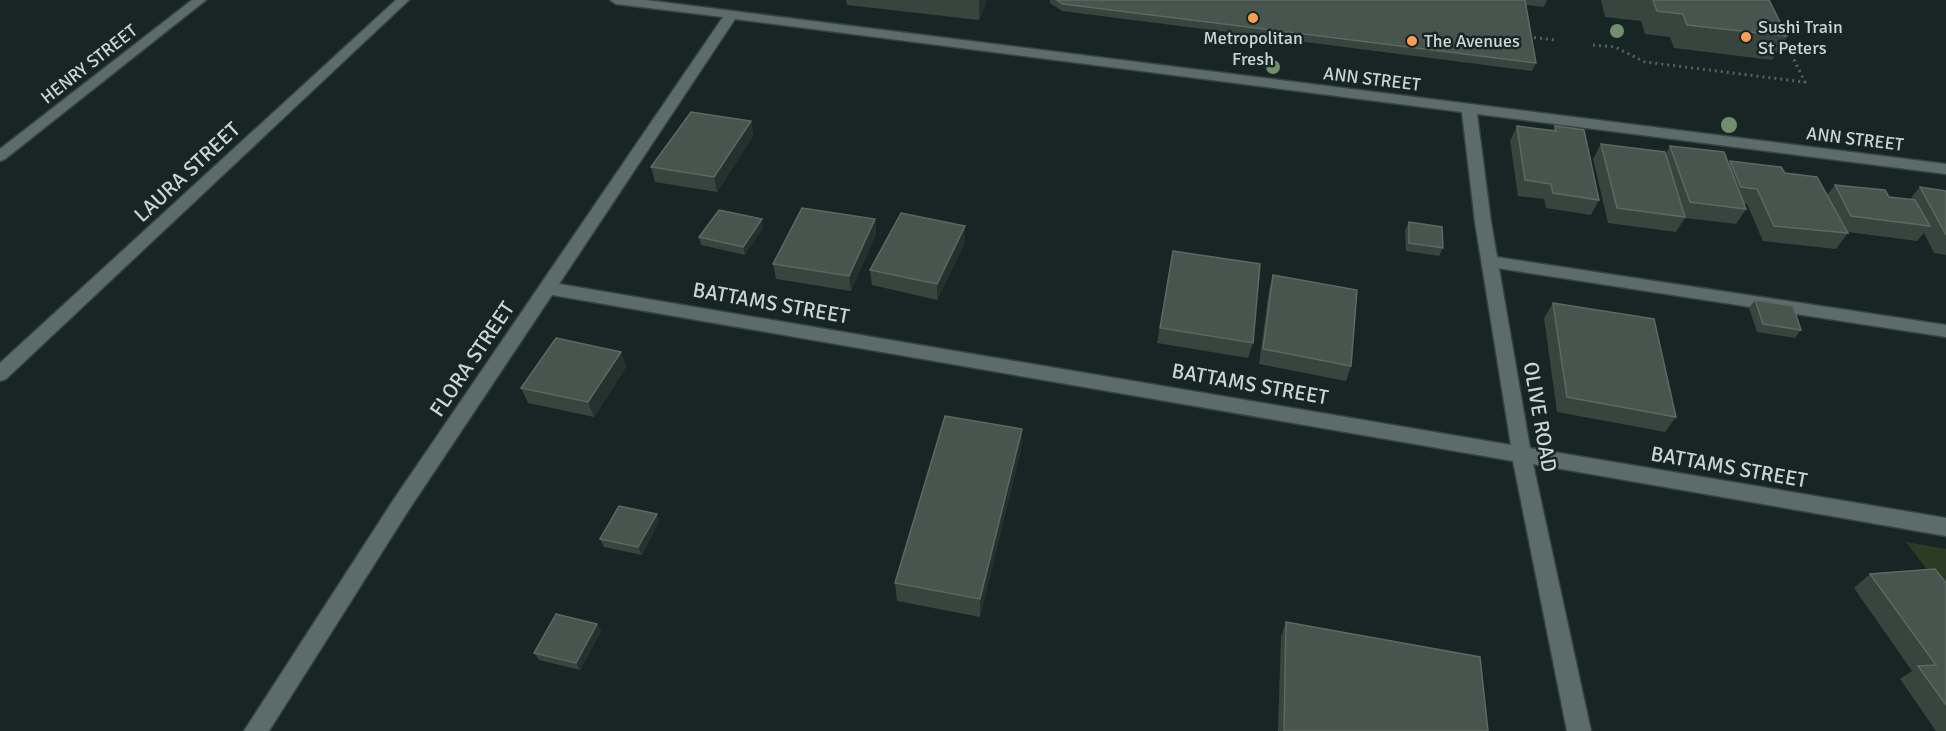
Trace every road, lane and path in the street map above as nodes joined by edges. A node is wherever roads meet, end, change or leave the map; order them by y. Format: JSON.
{"nodes":[{"id":1,"x":200,"y":0,"type":"edge"},
{"id":2,"x":403,"y":0,"type":"edge"},
{"id":3,"x":616,"y":0,"type":"edge"},
{"id":4,"x":731,"y":15,"type":"junction"},
{"id":5,"x":1781,"y":33,"type":"edge"},
{"id":6,"x":1524,"y":36,"type":"edge"},
{"id":7,"x":1556,"y":40,"type":"dead end"},
{"id":8,"x":1593,"y":45,"type":"dead end"},
{"id":9,"x":1469,"y":109,"type":"junction"},
{"id":10,"x":4,"y":149,"type":"edge"},
{"id":11,"x":1946,"y":169,"type":"edge"},
{"id":12,"x":1490,"y":262,"type":"junction"},
{"id":13,"x":546,"y":288,"type":"junction"},
{"id":14,"x":1946,"y":331,"type":"edge"},
{"id":15,"x":0,"y":374,"type":"edge"},
{"id":16,"x":1523,"y":454,"type":"junction"},
{"id":17,"x":1946,"y":527,"type":"edge"},
{"id":18,"x":256,"y":731,"type":"edge"},
{"id":19,"x":1579,"y":731,"type":"edge"}],
"edges":[{"from":1,"to":10,"type":"street","name":"HENRY STREET"},
{"from":2,"to":15,"type":"street","name":"LAURA STREET"},
{"from":3,"to":4,"type":"street","name":"ANN STREET"},
{"from":4,"to":9,"type":"street","name":"ANN STREET"},
{"from":4,"to":13,"type":"street","name":"FLORA STREET"},
{"from":5,"to":8,"type":"path"},
{"from":6,"to":7,"type":"path"},
{"from":9,"to":11,"type":"street","name":"ANN STREET"},
{"from":9,"to":12,"type":"street","name":"OLIVE ROAD"},
{"from":12,"to":14,"type":"street"},
{"from":12,"to":16,"type":"street","name":"OLIVE ROAD"},
{"from":13,"to":16,"type":"street","name":"BATTAMS STREET"},
{"from":13,"to":18,"type":"street","name":"FLORA STREET"},
{"from":16,"to":17,"type":"street","name":"BATTAMS STREET"},
{"from":16,"to":19,"type":"street","name":"OLIVE ROAD"}]}
